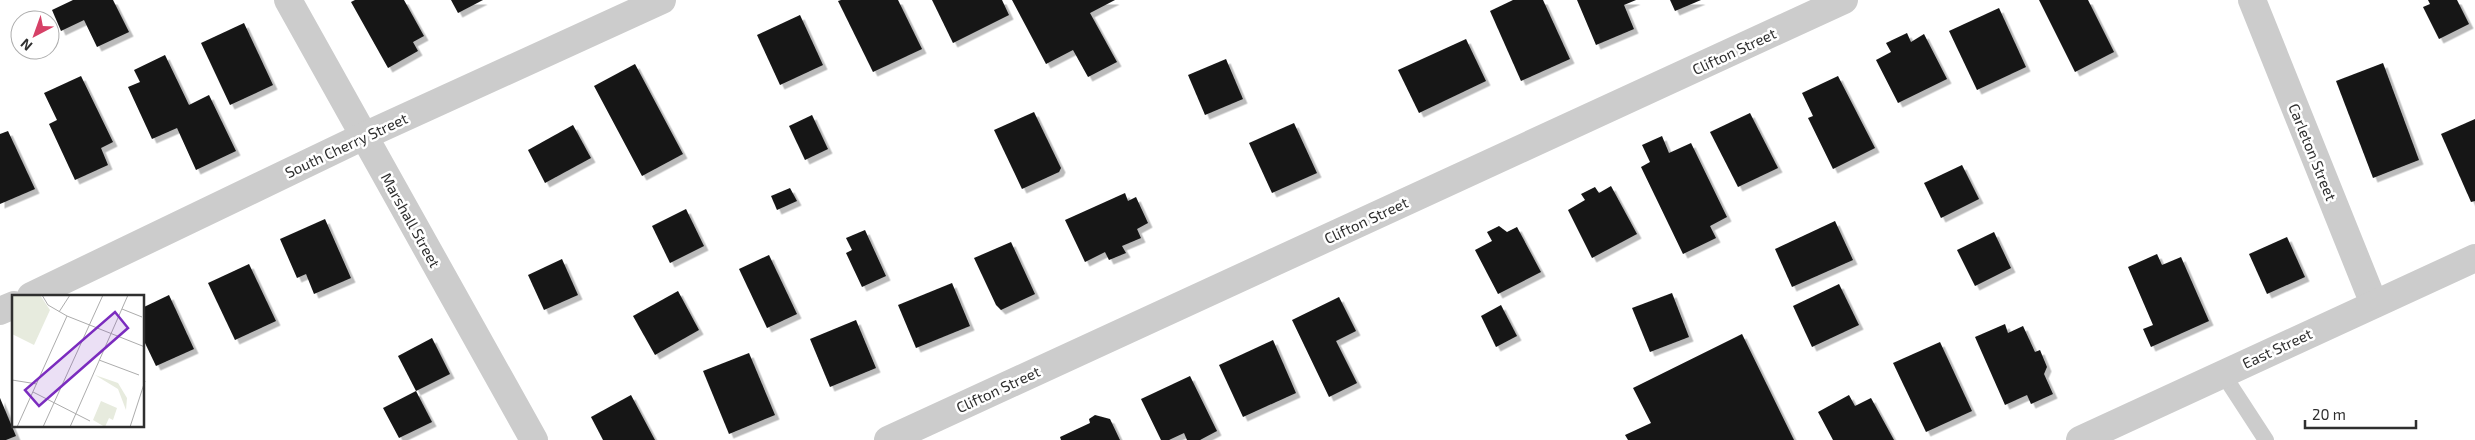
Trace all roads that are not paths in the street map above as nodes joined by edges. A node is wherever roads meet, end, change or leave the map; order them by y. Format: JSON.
{"nodes":[{"id":1,"x":288,"y":0,"type":"edge"},
{"id":2,"x":662,"y":0,"type":"edge"},
{"id":3,"x":1844,"y":0,"type":"edge"},
{"id":4,"x":2252,"y":0,"type":"edge"},
{"id":5,"x":364,"y":136,"type":"junction"},
{"id":6,"x":2475,"y":258,"type":"edge"},
{"id":7,"x":33,"y":295,"type":"edge"},
{"id":8,"x":2374,"y":304,"type":"junction"},
{"id":9,"x":12,"y":306,"type":"edge"},
{"id":10,"x":0,"y":311,"type":"edge"},
{"id":11,"x":2223,"y":374,"type":"junction"},
{"id":12,"x":534,"y":440,"type":"edge"},
{"id":13,"x":888,"y":440,"type":"edge"},
{"id":14,"x":2080,"y":440,"type":"edge"},
{"id":15,"x":2266,"y":440,"type":"edge"}],
"edges":[{"from":1,"to":5,"type":"street","name":"Marshall Street"},
{"from":2,"to":5,"type":"street","name":"South Cherry Street"},
{"from":3,"to":13,"type":"street","name":"Clifton Street"},
{"from":4,"to":8,"type":"street","name":"Carleton Street"},
{"from":5,"to":7,"type":"street","name":"South Cherry Street"},
{"from":5,"to":12,"type":"street","name":"Marshall Street"},
{"from":6,"to":8,"type":"street","name":"East Street"},
{"from":8,"to":11,"type":"street","name":"East Street"},
{"from":9,"to":10,"type":"street"},
{"from":11,"to":14,"type":"street","name":"East Street"},
{"from":11,"to":15,"type":"lane"}]}
